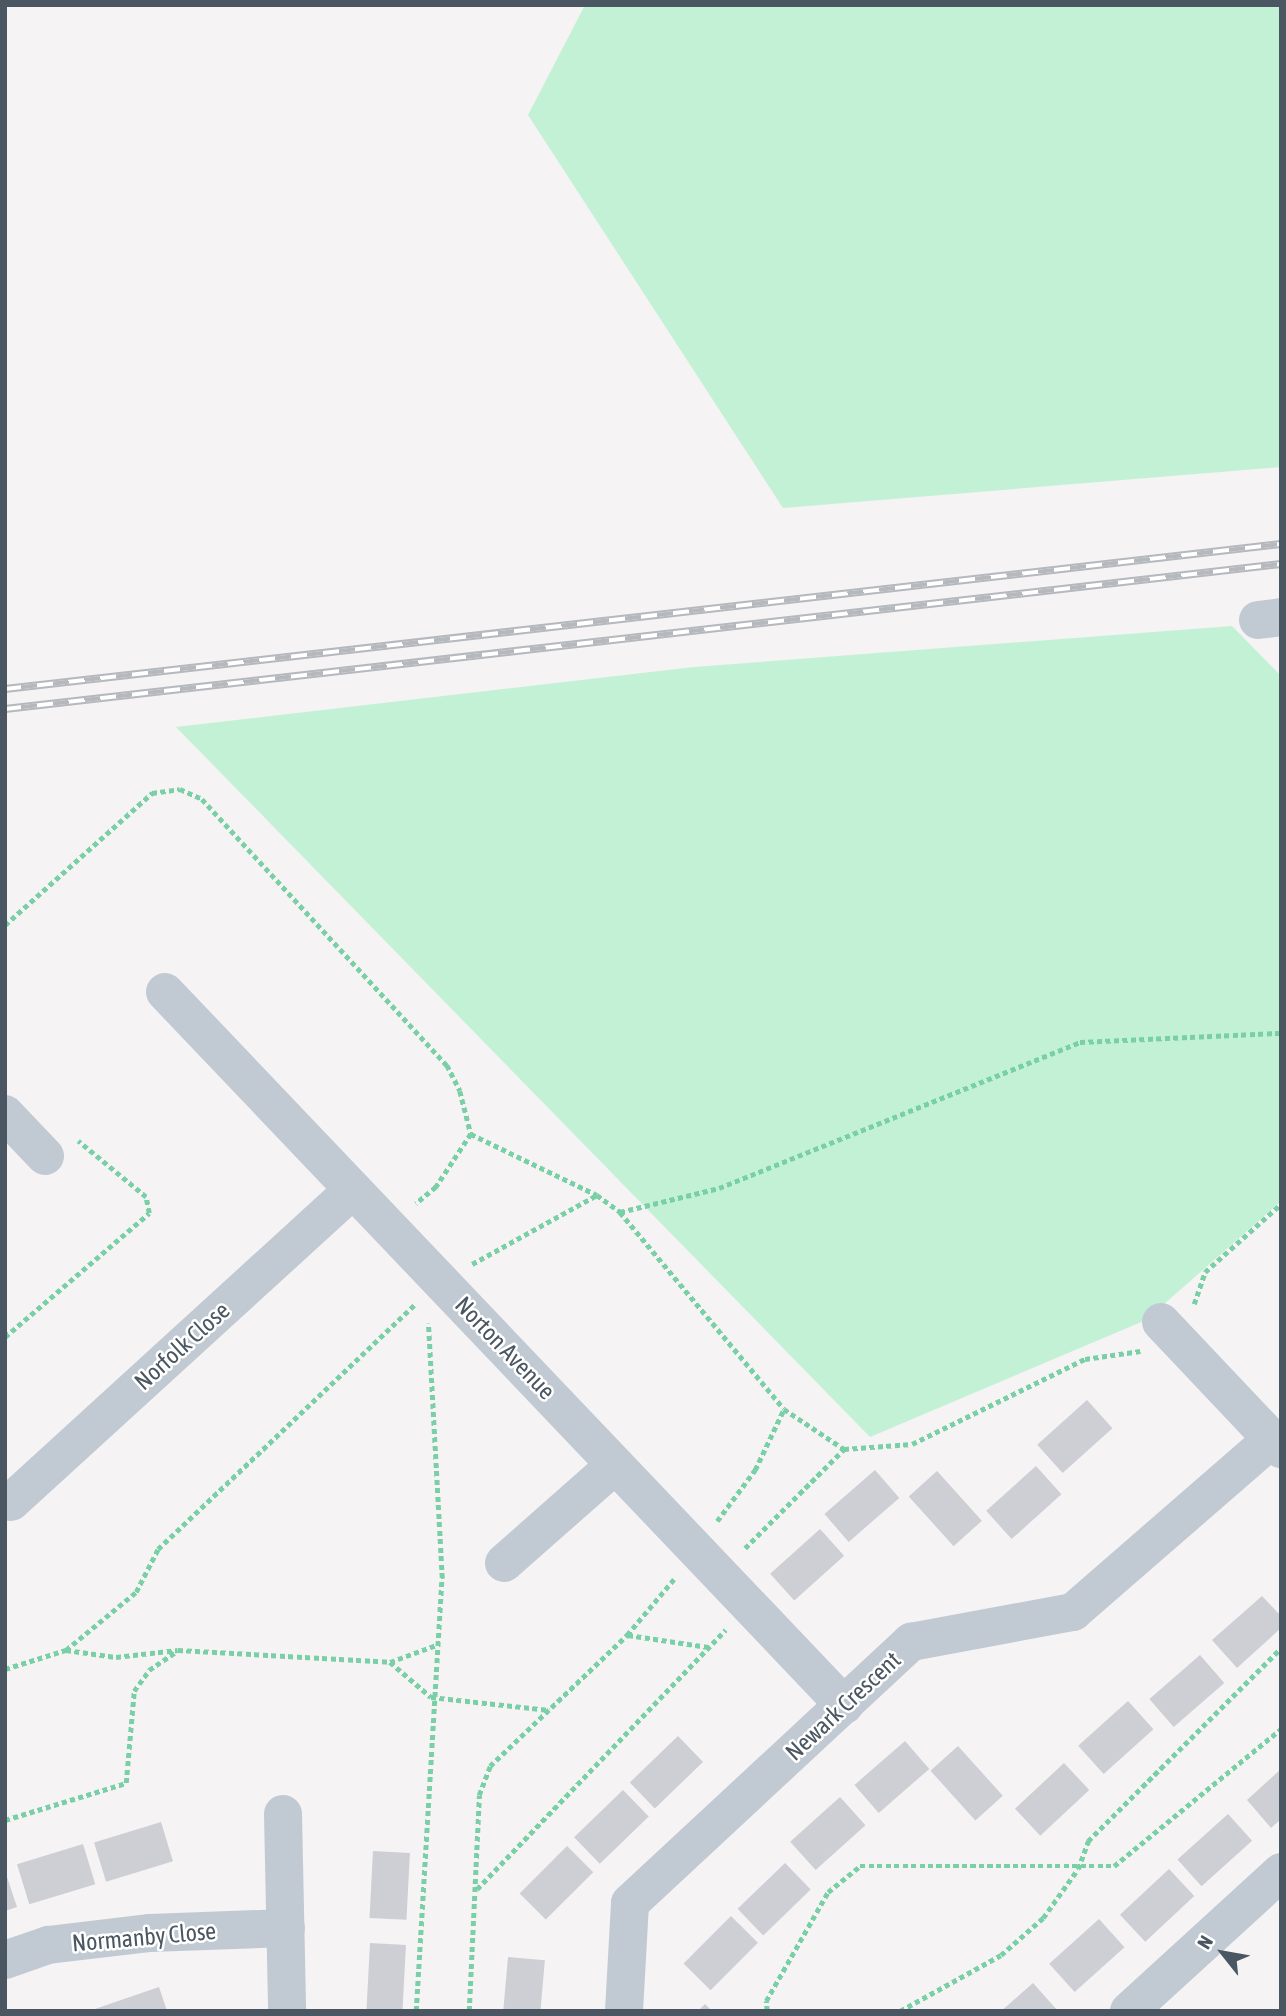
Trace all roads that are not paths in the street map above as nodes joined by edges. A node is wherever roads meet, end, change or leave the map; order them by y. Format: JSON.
{"nodes":[{"id":1,"x":165,"y":992,"type":"dead end"},
{"id":2,"x":5,"y":1114,"type":"edge"},
{"id":3,"x":45,"y":1156,"type":"road end"},
{"id":4,"x":353,"y":1190,"type":"junction"},
{"id":5,"x":1169,"y":1331,"type":"road end"},
{"id":6,"x":1278,"y":1446,"type":"edge"},
{"id":7,"x":615,"y":1465,"type":"junction"},
{"id":8,"x":11,"y":1502,"type":"dead end"},
{"id":9,"x":504,"y":1563,"type":"dead end"},
{"id":10,"x":844,"y":1705,"type":"junction"},
{"id":11,"x":283,"y":1815,"type":"dead end"},
{"id":12,"x":1281,"y":1872,"type":"edge"},
{"id":13,"x":286,"y":1928,"type":"junction"},
{"id":14,"x":5,"y":1960,"type":"edge"},
{"id":15,"x":287,"y":2011,"type":"edge"},
{"id":16,"x":624,"y":2011,"type":"edge"},
{"id":17,"x":1129,"y":2011,"type":"edge"}],
"edges":[{"from":1,"to":4,"type":"street","name":"Norton Avenue"},
{"from":2,"to":3,"type":"street"},
{"from":4,"to":7,"type":"street","name":"Norton Avenue"},
{"from":4,"to":8,"type":"street","name":"Norfolk Close"},
{"from":5,"to":6,"type":"street"},
{"from":6,"to":10,"type":"street","name":"Newark Crescent"},
{"from":7,"to":9,"type":"street"},
{"from":7,"to":10,"type":"street","name":"Norton Avenue"},
{"from":10,"to":16,"type":"street","name":"Newark Crescent"},
{"from":11,"to":13,"type":"street"},
{"from":12,"to":17,"type":"street"},
{"from":13,"to":14,"type":"street","name":"Normanby Close"},
{"from":13,"to":15,"type":"street"}]}
